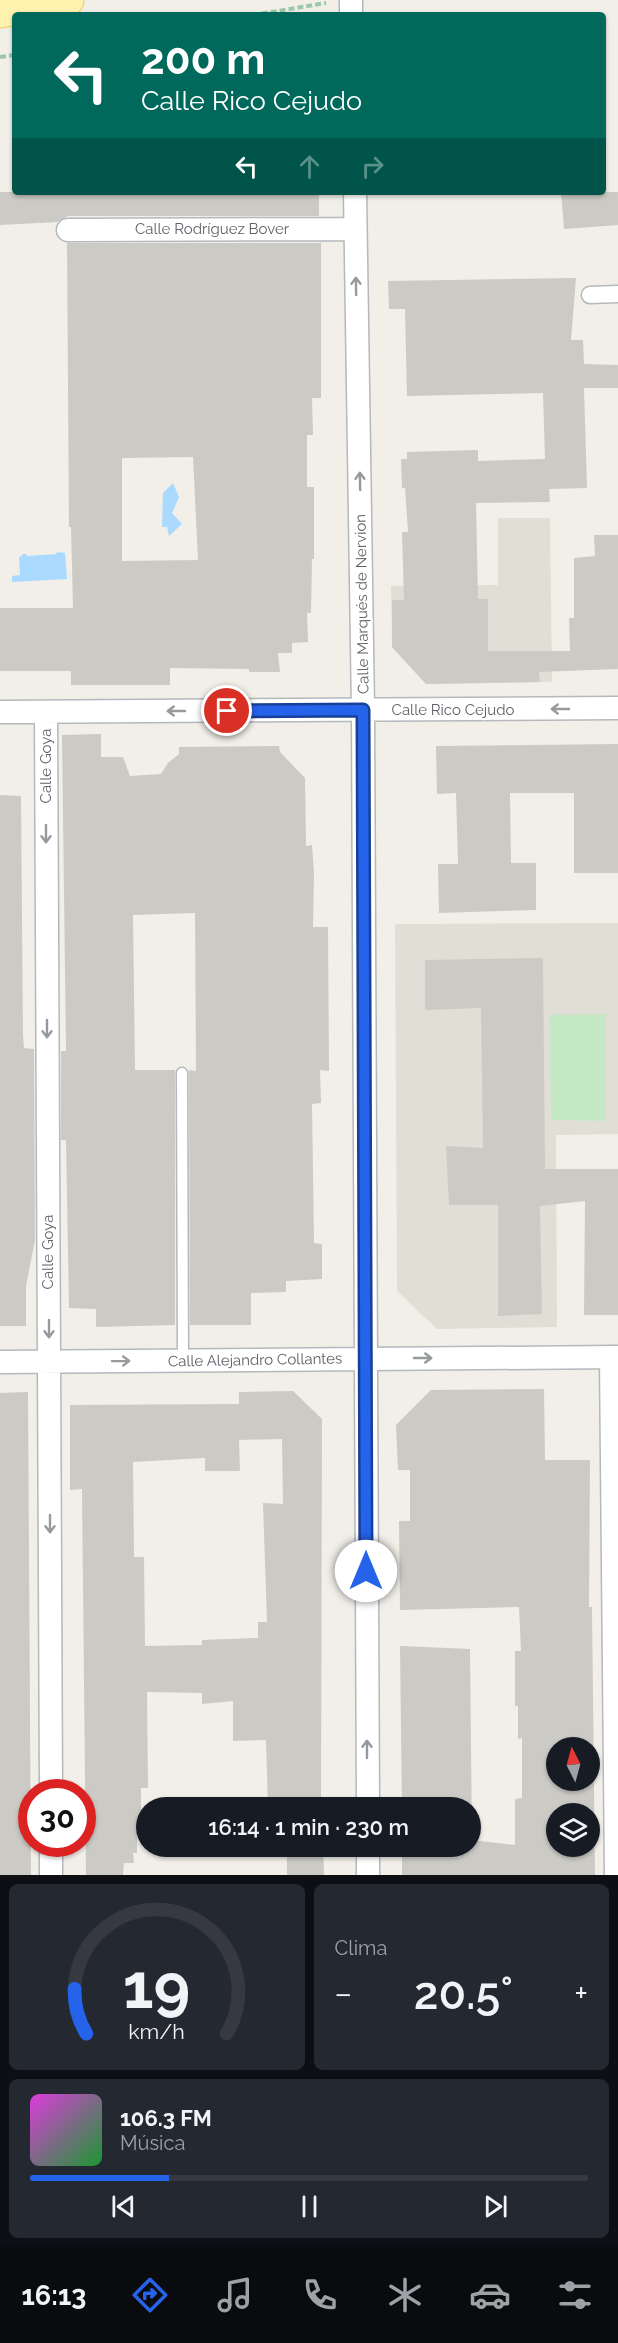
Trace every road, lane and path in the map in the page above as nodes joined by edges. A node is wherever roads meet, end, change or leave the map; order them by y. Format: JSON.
{"nodes":[{"id":1,"x":67,"y":0,"type":"edge"},
{"id":2,"x":342,"y":1,"type":"edge"},
{"id":3,"x":0,"y":11,"type":"edge"},
{"id":4,"x":272,"y":12,"type":"edge"},
{"id":5,"x":355,"y":195,"type":"edge"},
{"id":6,"x":355,"y":229,"type":"junction"},
{"id":7,"x":68,"y":230,"type":"dead end"},
{"id":8,"x":618,"y":294,"type":"edge"},
{"id":9,"x":590,"y":295,"type":"dead end"},
{"id":10,"x":618,"y":708,"type":"edge"},
{"id":11,"x":363,"y":710,"type":"junction"},
{"id":12,"x":0,"y":712,"type":"edge"},
{"id":13,"x":46,"y":712,"type":"junction"},
{"id":14,"x":182,"y":1073,"type":"dead end"},
{"id":15,"x":615,"y":1357,"type":"edge"},
{"id":16,"x":364,"y":1359,"type":"junction"},
{"id":17,"x":183,"y":1360,"type":"junction"},
{"id":18,"x":0,"y":1362,"type":"edge"},
{"id":19,"x":49,"y":1362,"type":"junction"},
{"id":20,"x":51,"y":1779,"type":"edge"},
{"id":21,"x":368,"y":1797,"type":"edge"},
{"id":22,"x":51,"y":1857,"type":"edge"},
{"id":23,"x":368,"y":1857,"type":"edge"},
{"id":24,"x":51,"y":1875,"type":"edge"},
{"id":25,"x":368,"y":1875,"type":"edge"},
{"id":26,"x":616,"y":1875,"type":"edge"}],
"edges":[{"from":1,"to":3,"type":"main road"},
{"from":2,"to":4,"type":"path"},
{"from":5,"to":6,"type":"street","name":"Calle Marqués de Nervion"},
{"from":6,"to":7,"type":"street","name":"Calle Rodríguez Bover"},
{"from":11,"to":6,"type":"street","name":"Calle Marqués de Nervion","one_way":true},
{"from":8,"to":9,"type":"street"},
{"from":10,"to":11,"type":"street","name":"Calle Rico Cejudo","one_way":true},
{"from":11,"to":13,"type":"street","name":"Calle Rico Cejudo","one_way":true},
{"from":11,"to":16,"type":"street","name":"Calle Marqués de Nervion"},
{"from":12,"to":13,"type":"street","name":"Calle Rico Cejudo"},
{"from":13,"to":19,"type":"street","name":"Calle Goya","one_way":true},
{"from":14,"to":17,"type":"lane"},
{"from":16,"to":15,"type":"street","name":"Calle Alejandro Collantes","one_way":true},
{"from":15,"to":26,"type":"street"},
{"from":16,"to":17,"type":"street","name":"Calle Alejandro Collantes"},
{"from":21,"to":16,"type":"street","name":"Calle Marqués de Nervion","one_way":true},
{"from":19,"to":17,"type":"street","name":"Calle Alejandro Collantes","one_way":true},
{"from":18,"to":19,"type":"street","name":"Calle Alejandro Collantes"},
{"from":19,"to":20,"type":"street","name":"Calle Goya","one_way":true},
{"from":22,"to":24,"type":"street"},
{"from":23,"to":25,"type":"street"}]}
